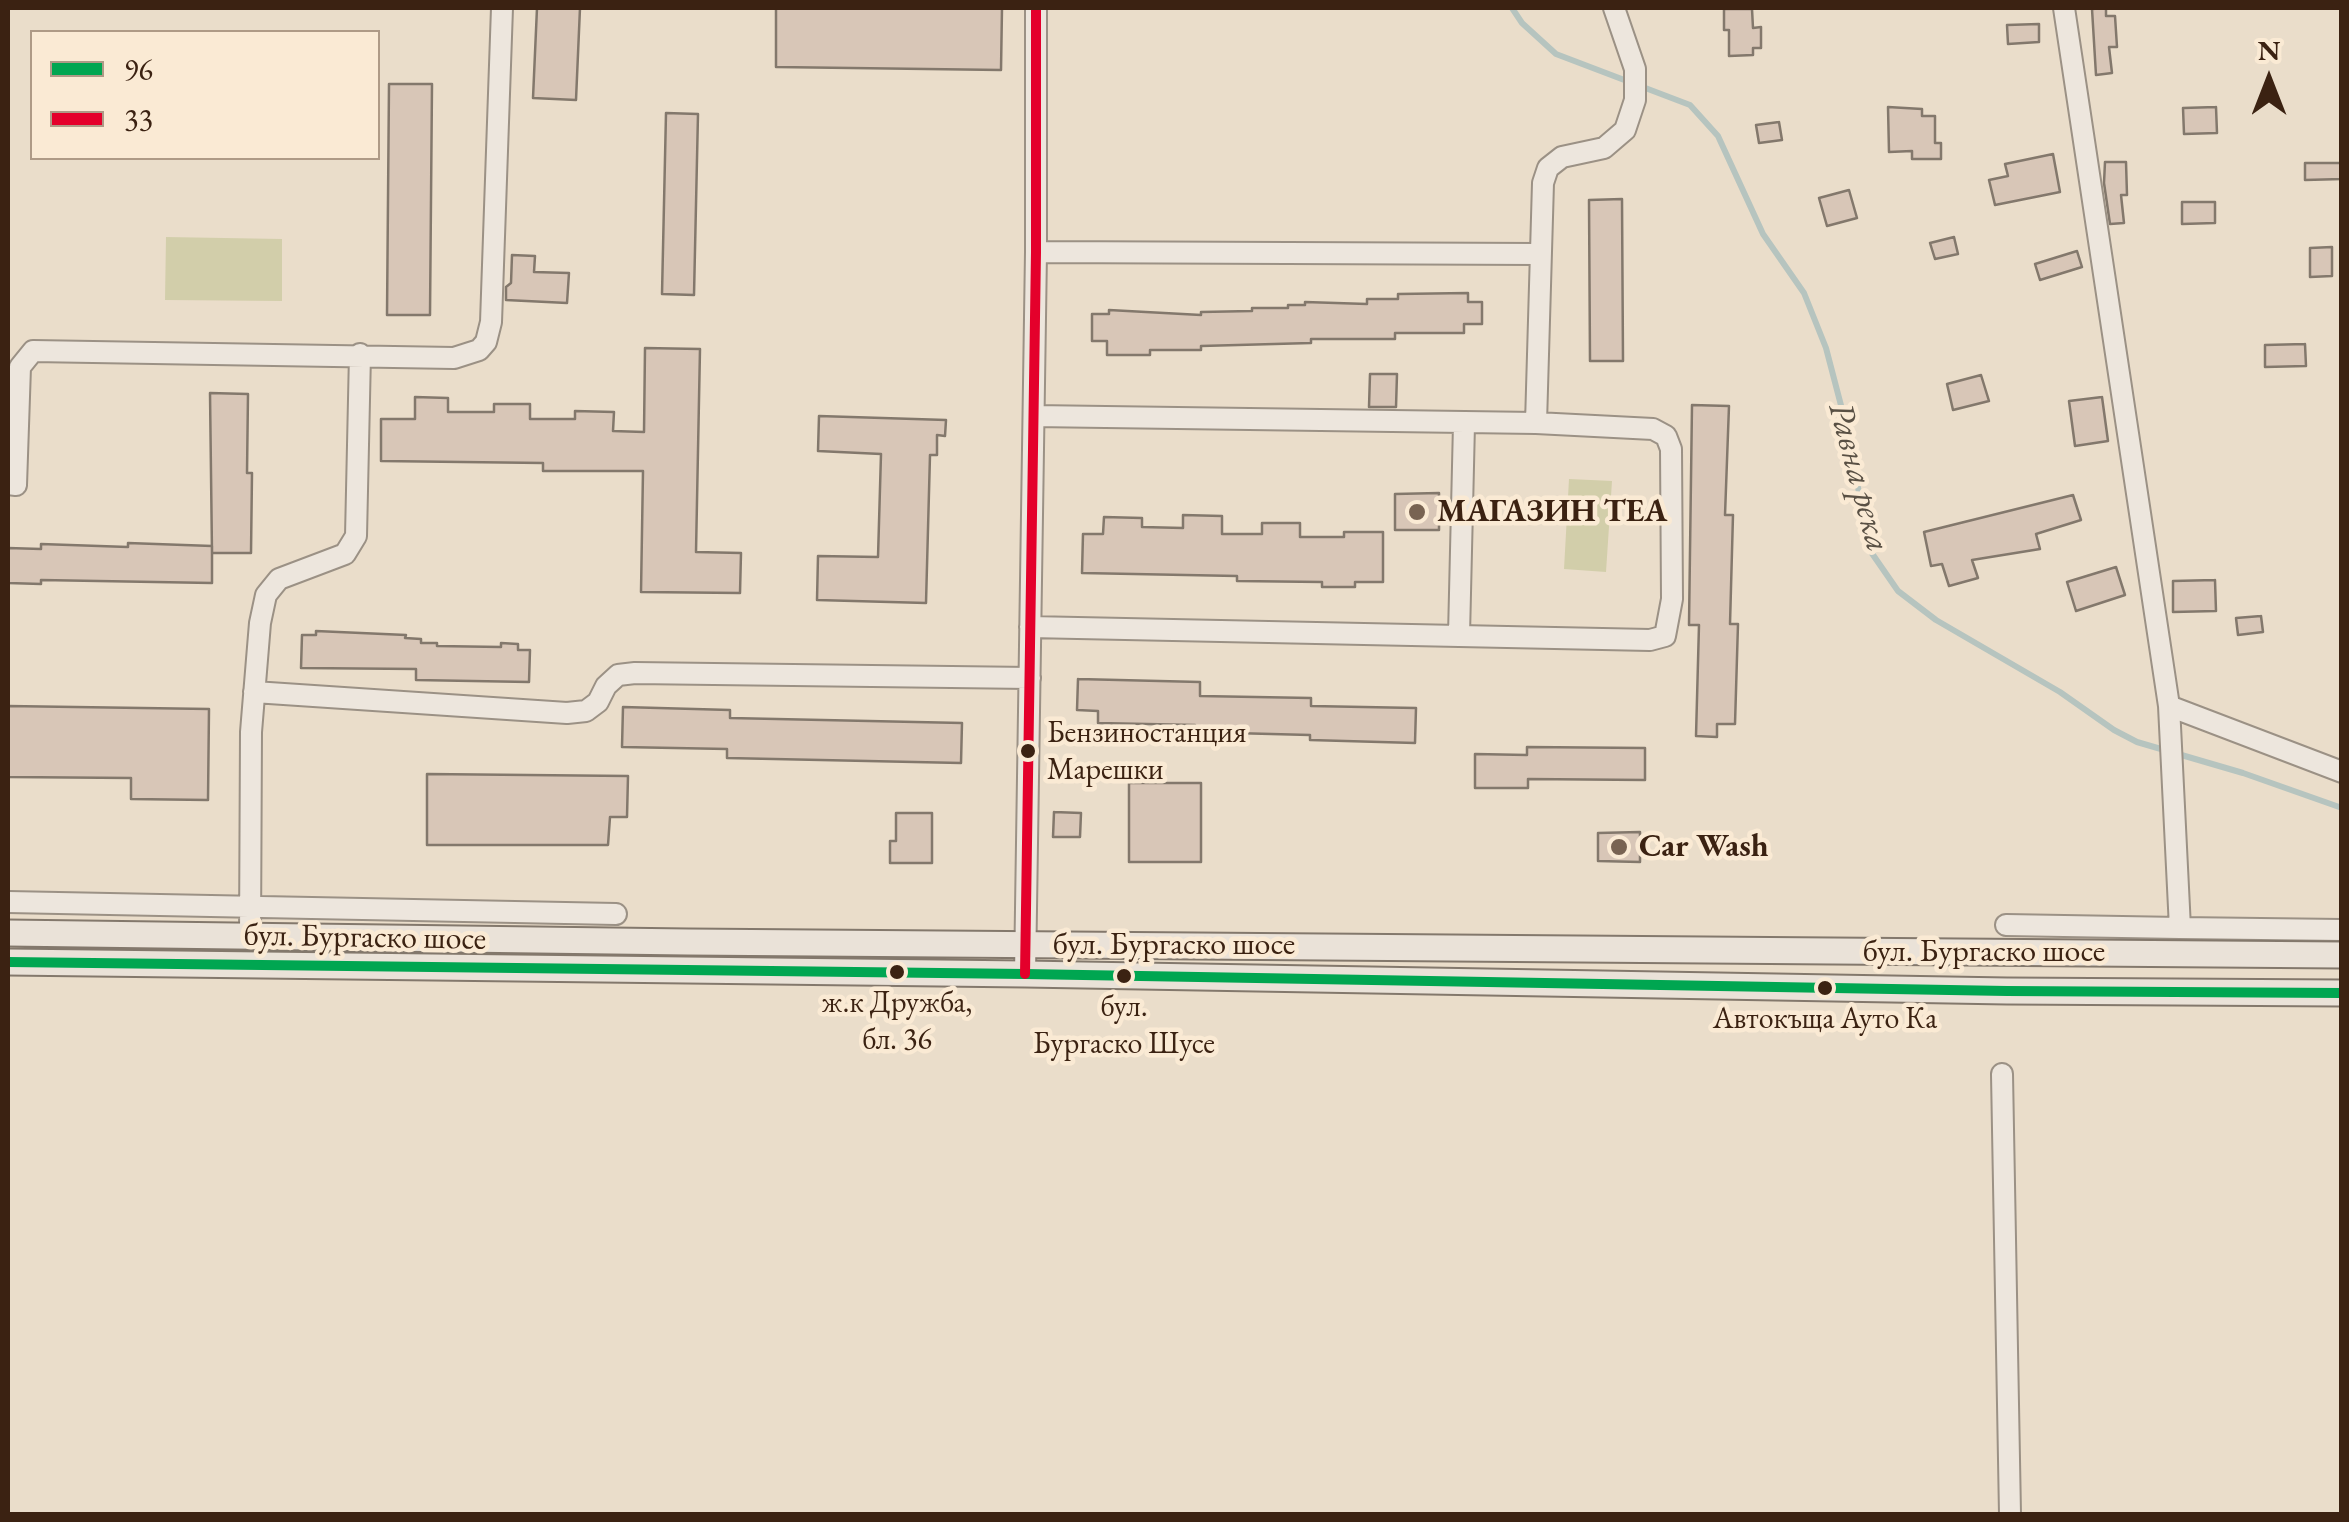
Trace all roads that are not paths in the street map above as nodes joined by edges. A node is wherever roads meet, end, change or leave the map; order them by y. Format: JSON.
{"nodes":[{"id":1,"x":502,"y":8,"type":"edge"},
{"id":2,"x":1036,"y":8,"type":"edge"},
{"id":3,"x":1614,"y":8,"type":"edge"},
{"id":4,"x":2064,"y":8,"type":"edge"},
{"id":5,"x":1036,"y":252,"type":"junction"},
{"id":6,"x":1539,"y":254,"type":"junction"},
{"id":7,"x":360,"y":354,"type":"junction"},
{"id":8,"x":1034,"y":416,"type":"junction"},
{"id":9,"x":1536,"y":423,"type":"junction"},
{"id":10,"x":1464,"y":424,"type":"junction"},
{"id":11,"x":8,"y":484,"type":"edge"},
{"id":12,"x":1030,"y":627,"type":"junction"},
{"id":13,"x":1459,"y":635,"type":"junction"},
{"id":14,"x":1030,"y":678,"type":"junction"},
{"id":15,"x":254,"y":692,"type":"junction"},
{"id":16,"x":2169,"y":706,"type":"junction"},
{"id":17,"x":2342,"y":772,"type":"edge"},
{"id":18,"x":8,"y":902,"type":"edge"},
{"id":19,"x":250,"y":907,"type":"junction"},
{"id":20,"x":616,"y":914,"type":"dead end"},
{"id":21,"x":2006,"y":926,"type":"dead end"},
{"id":22,"x":2180,"y":928,"type":"junction"},
{"id":23,"x":2342,"y":930,"type":"edge"},
{"id":24,"x":8,"y":933,"type":"edge"},
{"id":25,"x":250,"y":936,"type":"junction"},
{"id":26,"x":1025,"y":944,"type":"junction"},
{"id":27,"x":2342,"y":955,"type":"edge"},
{"id":28,"x":8,"y":962,"type":"edge"},
{"id":29,"x":1025,"y":974,"type":"junction"},
{"id":30,"x":2342,"y":993,"type":"edge"},
{"id":31,"x":2002,"y":1074,"type":"dead end"},
{"id":32,"x":2010,"y":1514,"type":"edge"}],
"edges":[{"from":1,"to":7,"type":"street"},
{"from":2,"to":5,"type":"street"},
{"from":3,"to":6,"type":"street"},
{"from":4,"to":16,"type":"street"},
{"from":5,"to":6,"type":"street"},
{"from":5,"to":8,"type":"street"},
{"from":6,"to":9,"type":"street"},
{"from":7,"to":11,"type":"street"},
{"from":7,"to":15,"type":"street"},
{"from":8,"to":10,"type":"street"},
{"from":8,"to":12,"type":"street"},
{"from":9,"to":10,"type":"street"},
{"from":9,"to":13,"type":"street"},
{"from":10,"to":13,"type":"street"},
{"from":12,"to":13,"type":"street"},
{"from":12,"to":14,"type":"street"},
{"from":14,"to":15,"type":"street"},
{"from":14,"to":26,"type":"street"},
{"from":15,"to":19,"type":"street"},
{"from":16,"to":17,"type":"street"},
{"from":16,"to":22,"type":"street"},
{"from":18,"to":19,"type":"street"},
{"from":19,"to":20,"type":"street"},
{"from":19,"to":25,"type":"street"},
{"from":21,"to":22,"type":"street"},
{"from":22,"to":23,"type":"street"},
{"from":24,"to":25,"type":"main road","name":"бул. Бургаско шосе"},
{"from":25,"to":26,"type":"main road","name":"бул. Бургаско шосе"},
{"from":26,"to":27,"type":"main road","name":"бул. Бургаско шосе"},
{"from":26,"to":29,"type":"street"},
{"from":28,"to":29,"type":"main road","name":"бул. Бургаско шосе"},
{"from":29,"to":30,"type":"main road","name":"бул. Бургаско шосе"},
{"from":31,"to":32,"type":"street"}]}
